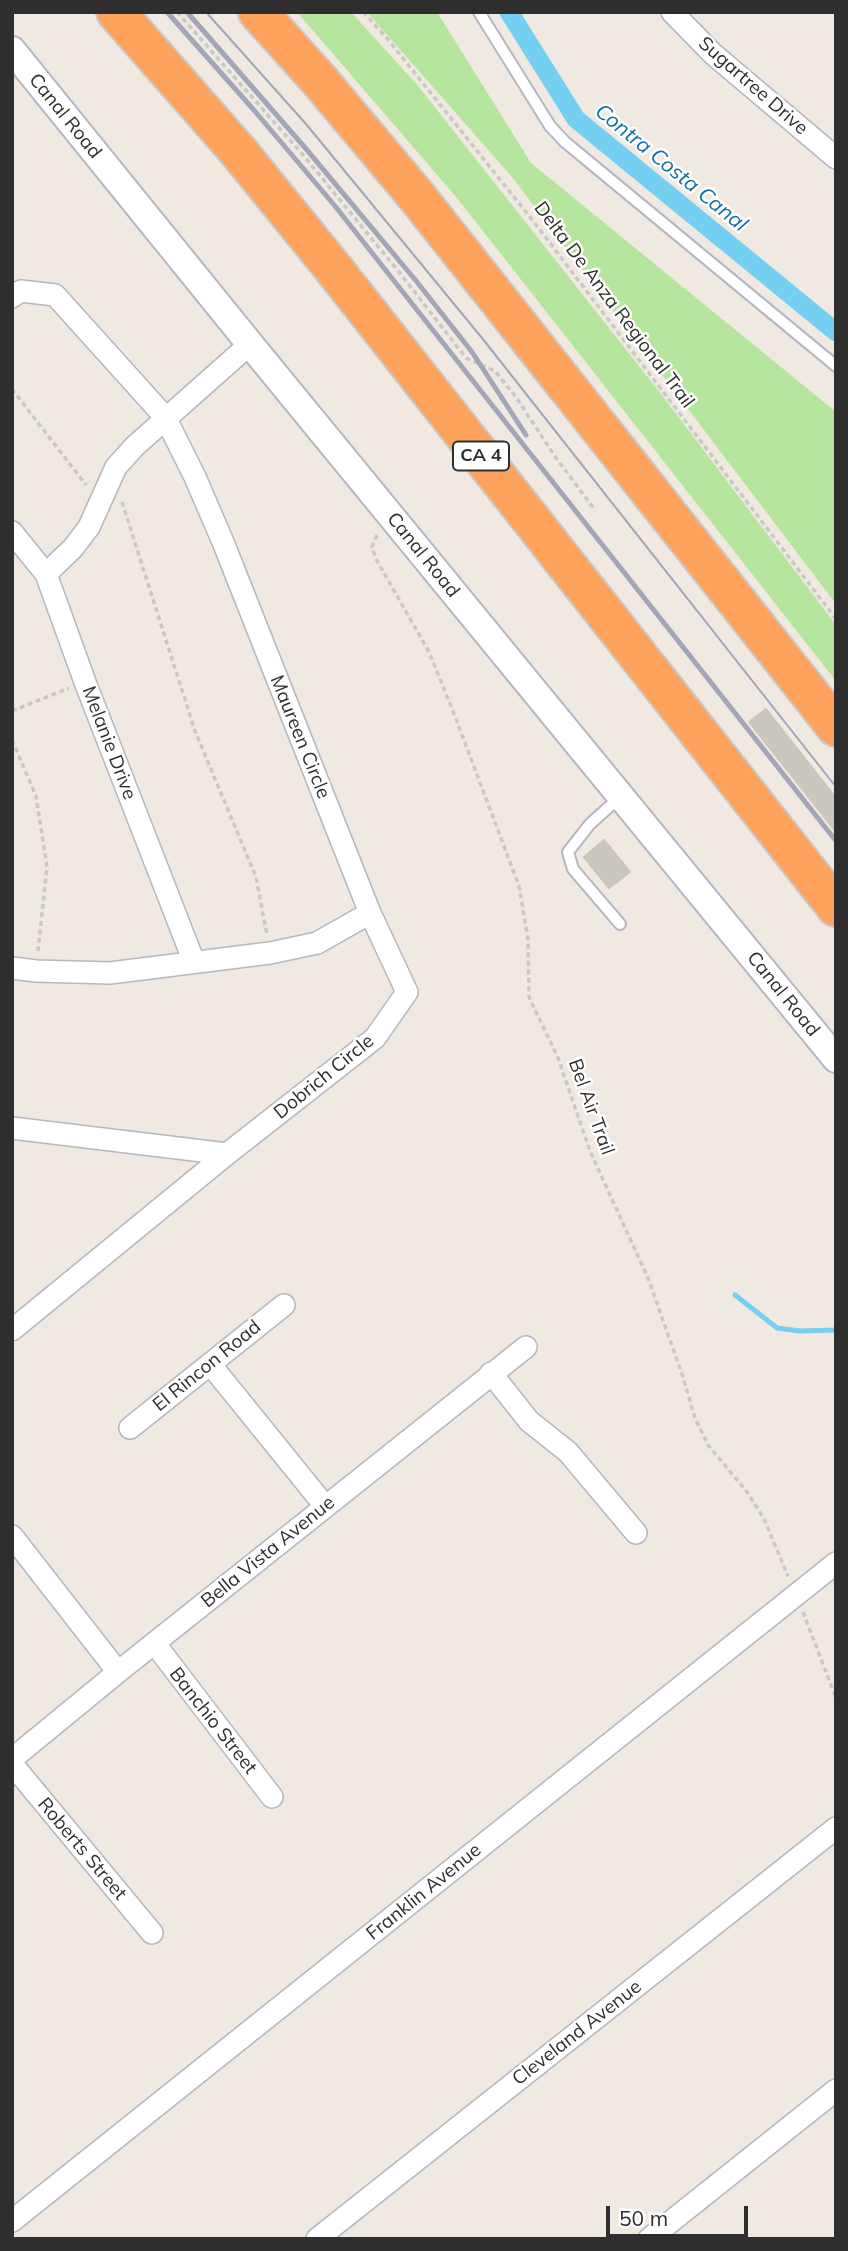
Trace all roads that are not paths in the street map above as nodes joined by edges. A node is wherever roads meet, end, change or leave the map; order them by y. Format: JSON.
{"nodes":[{"id":1,"x":116,"y":12,"type":"edge"},
{"id":2,"x":258,"y":12,"type":"edge"},
{"id":3,"x":479,"y":12,"type":"edge"},
{"id":4,"x":672,"y":12,"type":"edge"},
{"id":5,"x":12,"y":50,"type":"edge"},
{"id":6,"x":836,"y":158,"type":"edge"},
{"id":7,"x":12,"y":297,"type":"edge"},
{"id":8,"x":250,"y":344,"type":"junction"},
{"id":9,"x":836,"y":366,"type":"edge"},
{"id":10,"x":165,"y":417,"type":"junction"},
{"id":11,"x":12,"y":532,"type":"edge"},
{"id":12,"x":46,"y":574,"type":"junction"},
{"id":13,"x":836,"y":727,"type":"edge"},
{"id":14,"x":621,"y":796,"type":"junction"},
{"id":15,"x":836,"y":907,"type":"edge"},
{"id":16,"x":370,"y":913,"type":"junction"},
{"id":17,"x":620,"y":924,"type":"dead end"},
{"id":18,"x":194,"y":962,"type":"junction"},
{"id":19,"x":12,"y":968,"type":"edge"},
{"id":20,"x":836,"y":1059,"type":"edge"},
{"id":21,"x":12,"y":1129,"type":"edge"},
{"id":22,"x":227,"y":1154,"type":"junction"},
{"id":23,"x":285,"y":1305,"type":"dead end"},
{"id":24,"x":12,"y":1330,"type":"edge"},
{"id":25,"x":526,"y":1347,"type":"dead end"},
{"id":26,"x":210,"y":1364,"type":"junction"},
{"id":27,"x":491,"y":1373,"type":"junction"},
{"id":28,"x":130,"y":1428,"type":"dead end"},
{"id":29,"x":325,"y":1506,"type":"junction"},
{"id":30,"x":636,"y":1533,"type":"dead end"},
{"id":31,"x":12,"y":1536,"type":"edge"},
{"id":32,"x":836,"y":1563,"type":"edge"},
{"id":33,"x":155,"y":1644,"type":"junction"},
{"id":34,"x":118,"y":1672,"type":"junction"},
{"id":35,"x":12,"y":1759,"type":"edge"},
{"id":36,"x":12,"y":1765,"type":"edge"},
{"id":37,"x":272,"y":1797,"type":"dead end"},
{"id":38,"x":836,"y":1828,"type":"edge"},
{"id":39,"x":152,"y":1933,"type":"dead end"},
{"id":40,"x":836,"y":2090,"type":"edge"},
{"id":41,"x":12,"y":2221,"type":"edge"},
{"id":42,"x":317,"y":2239,"type":"edge"},
{"id":43,"x":649,"y":2239,"type":"edge"}],
"edges":[{"from":1,"to":15,"type":"highway","number":"CA 4"},
{"from":2,"to":13,"type":"highway"},
{"from":3,"to":9,"type":"lane"},
{"from":4,"to":6,"type":"street","name":"Sugartree Drive"},
{"from":5,"to":8,"type":"street","name":"Canal Road"},
{"from":7,"to":10,"type":"street","name":"Maureen Circle"},
{"from":8,"to":10,"type":"street"},
{"from":8,"to":14,"type":"street","name":"Canal Road"},
{"from":10,"to":12,"type":"street"},
{"from":10,"to":16,"type":"street","name":"Maureen Circle"},
{"from":11,"to":12,"type":"street","name":"Melanie Drive"},
{"from":12,"to":18,"type":"street","name":"Melanie Drive"},
{"from":14,"to":17,"type":"lane"},
{"from":14,"to":20,"type":"street","name":"Canal Road"},
{"from":16,"to":18,"type":"street"},
{"from":16,"to":22,"type":"street","name":"Dobrich Circle"},
{"from":18,"to":19,"type":"street"},
{"from":21,"to":22,"type":"street"},
{"from":22,"to":24,"type":"street","name":"Dobrich Circle"},
{"from":23,"to":26,"type":"street","name":"El Rincon Road"},
{"from":25,"to":27,"type":"street","name":"Bella Vista Avenue"},
{"from":26,"to":28,"type":"street","name":"El Rincon Road"},
{"from":26,"to":29,"type":"street"},
{"from":27,"to":29,"type":"street","name":"Bella Vista Avenue"},
{"from":27,"to":30,"type":"street"},
{"from":29,"to":33,"type":"street","name":"Bella Vista Avenue"},
{"from":31,"to":34,"type":"street"},
{"from":32,"to":41,"type":"street","name":"Franklin Avenue"},
{"from":33,"to":34,"type":"street","name":"Bella Vista Avenue"},
{"from":33,"to":37,"type":"street","name":"Banchio Street"},
{"from":34,"to":35,"type":"street","name":"Bella Vista Avenue"},
{"from":36,"to":39,"type":"street","name":"Roberts Street"},
{"from":38,"to":42,"type":"street","name":"Cleveland Avenue"},
{"from":40,"to":43,"type":"street"}]}
